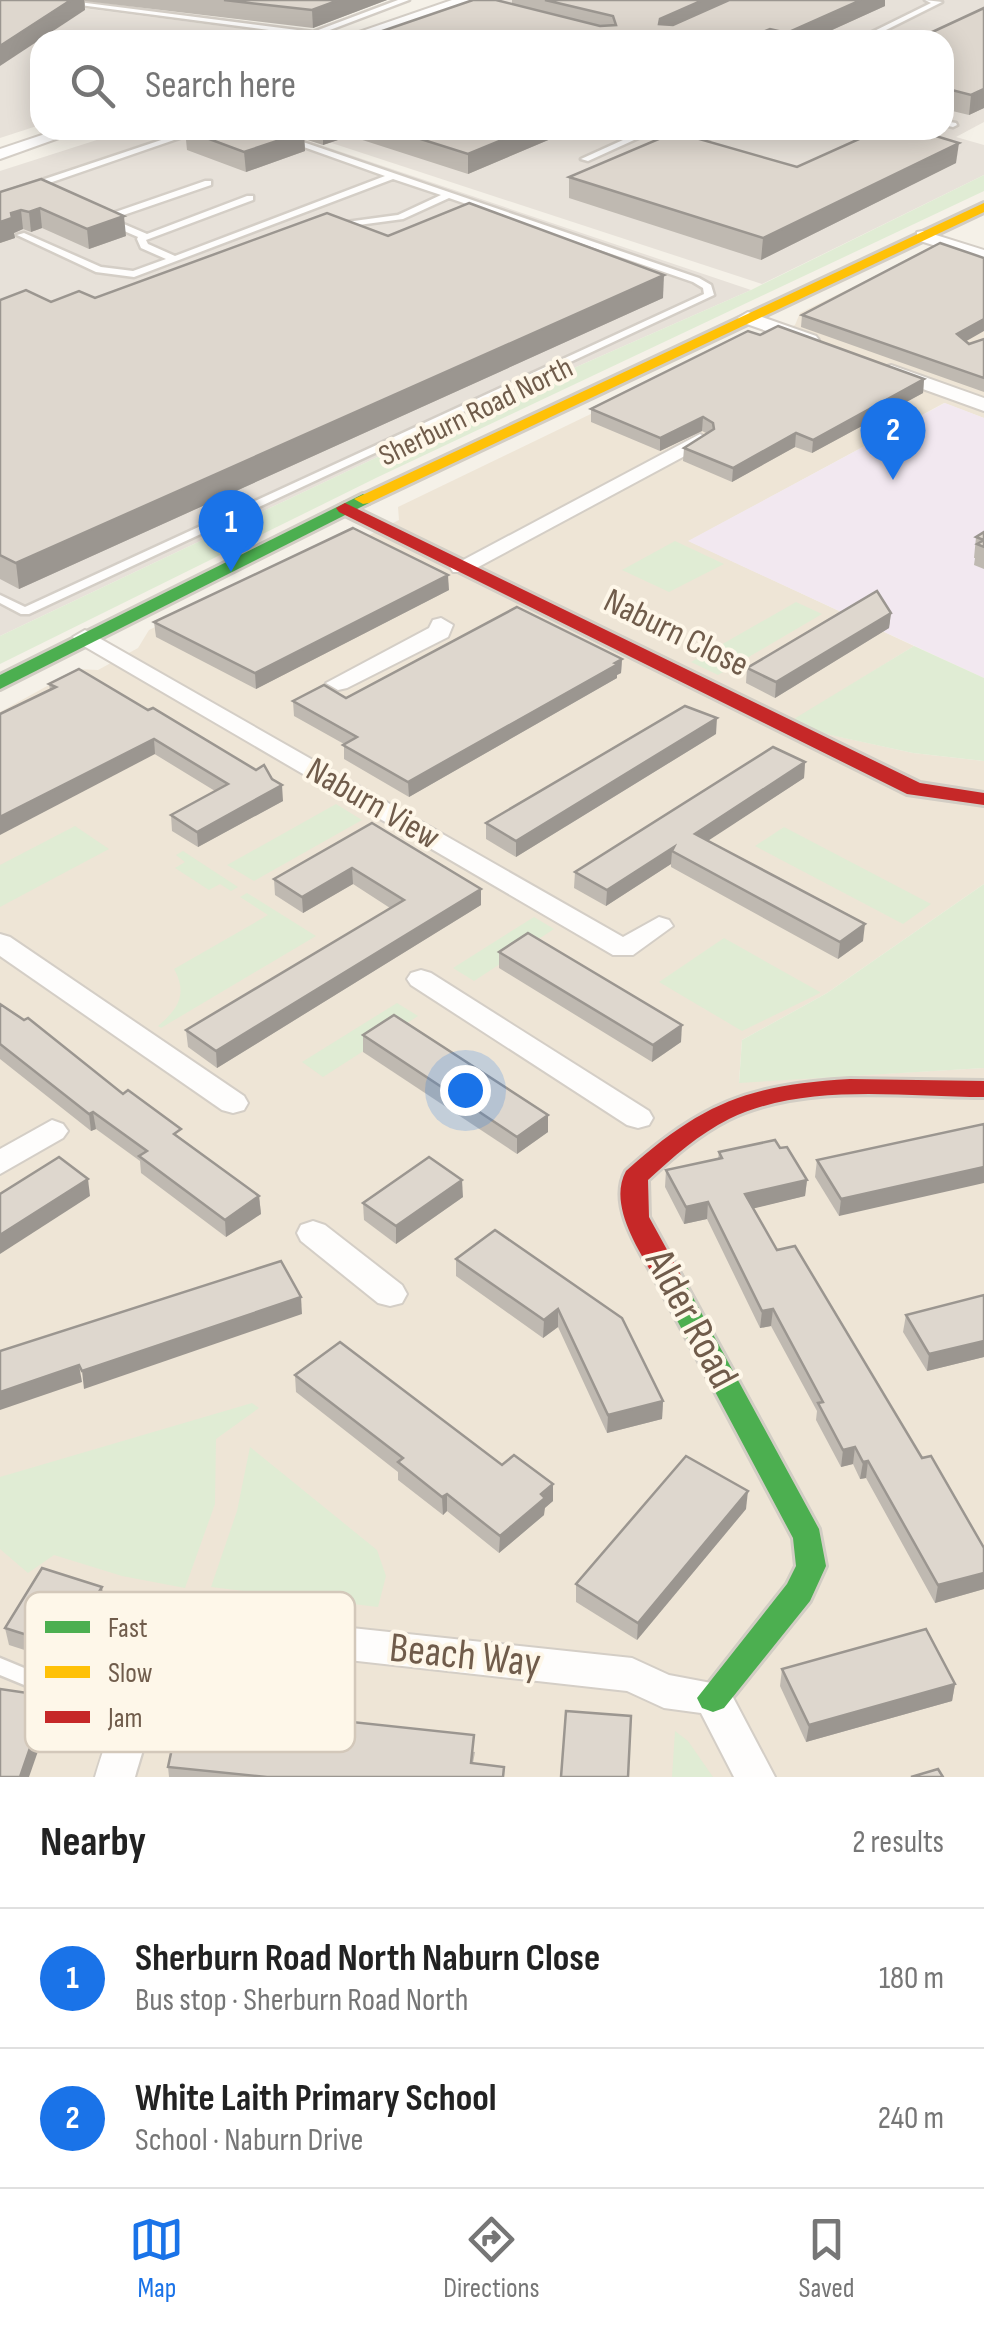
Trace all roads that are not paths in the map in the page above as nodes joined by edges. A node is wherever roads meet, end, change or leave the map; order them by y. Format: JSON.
{"nodes":[{"id":1,"x":46,"y":0,"type":"edge"},
{"id":2,"x":406,"y":0,"type":"edge"},
{"id":3,"x":929,"y":0,"type":"edge"},
{"id":4,"x":468,"y":3,"type":"edge"},
{"id":5,"x":282,"y":30,"type":"edge"},
{"id":6,"x":325,"y":30,"type":"edge"},
{"id":7,"x":378,"y":30,"type":"edge"},
{"id":8,"x":881,"y":30,"type":"edge"},
{"id":9,"x":43,"y":140,"type":"edge"},
{"id":10,"x":169,"y":140,"type":"edge"},
{"id":11,"x":289,"y":140,"type":"edge"},
{"id":12,"x":630,"y":140,"type":"edge"},
{"id":13,"x":700,"y":140,"type":"edge"},
{"id":14,"x":694,"y":148,"type":"edge"},
{"id":15,"x":0,"y":154,"type":"edge"},
{"id":16,"x":585,"y":160,"type":"dead end"},
{"id":17,"x":394,"y":176,"type":"junction"},
{"id":18,"x":208,"y":183,"type":"dead end"},
{"id":19,"x":448,"y":194,"type":"junction"},
{"id":20,"x":0,"y":197,"type":"edge"},
{"id":21,"x":250,"y":198,"type":"dead end"},
{"id":22,"x":984,"y":207,"type":"edge"},
{"id":23,"x":325,"y":230,"type":"edge"},
{"id":24,"x":21,"y":235,"type":"edge"},
{"id":25,"x":144,"y":236,"type":"junction"},
{"id":26,"x":923,"y":236,"type":"junction"},
{"id":27,"x":984,"y":256,"type":"edge"},
{"id":28,"x":175,"y":259,"type":"junction"},
{"id":29,"x":748,"y":318,"type":"junction"},
{"id":30,"x":822,"y":345,"type":"edge"},
{"id":31,"x":877,"y":366,"type":"edge"},
{"id":32,"x":984,"y":405,"type":"edge"},
{"id":33,"x":700,"y":440,"type":"edge"},
{"id":34,"x":345,"y":508,"type":"junction"},
{"id":35,"x":461,"y":567,"type":"junction"},
{"id":36,"x":0,"y":598,"type":"edge"},
{"id":37,"x":441,"y":625,"type":"dead end"},
{"id":38,"x":85,"y":637,"type":"junction"},
{"id":39,"x":0,"y":683,"type":"edge"},
{"id":40,"x":338,"y":684,"type":"dead end"},
{"id":41,"x":984,"y":799,"type":"edge"},
{"id":42,"x":659,"y":926,"type":"dead end"},
{"id":43,"x":0,"y":943,"type":"edge"},
{"id":44,"x":421,"y":979,"type":"dead end"},
{"id":45,"x":984,"y":1089,"type":"edge"},
{"id":46,"x":233,"y":1103,"type":"dead end"},
{"id":47,"x":638,"y":1118,"type":"dead end"},
{"id":48,"x":52,"y":1131,"type":"dead end"},
{"id":49,"x":0,"y":1163,"type":"edge"},
{"id":50,"x":313,"y":1233,"type":"dead end"},
{"id":51,"x":390,"y":1294,"type":"dead end"},
{"id":52,"x":355,"y":1644,"type":"edge"},
{"id":53,"x":0,"y":1666,"type":"edge"},
{"id":54,"x":25,"y":1677,"type":"edge"},
{"id":55,"x":714,"y":1698,"type":"junction"},
{"id":56,"x":124,"y":1752,"type":"edge"},
{"id":57,"x":116,"y":1777,"type":"edge"},
{"id":58,"x":754,"y":1777,"type":"edge"}],
"edges":[{"from":1,"to":5,"type":"lane"},
{"from":2,"to":6,"type":"lane"},
{"from":3,"to":8,"type":"lane"},
{"from":4,"to":7,"type":"street"},
{"from":9,"to":15,"type":"street"},
{"from":10,"to":20,"type":"lane"},
{"from":11,"to":17,"type":"lane"},
{"from":12,"to":16,"type":"lane"},
{"from":13,"to":14,"type":"lane"},
{"from":17,"to":19,"type":"lane"},
{"from":17,"to":28,"type":"lane"},
{"from":18,"to":25,"type":"lane"},
{"from":19,"to":23,"type":"lane"},
{"from":19,"to":36,"type":"lane"},
{"from":21,"to":25,"type":"lane"},
{"from":22,"to":26,"type":"street","name":"Sherburn Road North"},
{"from":24,"to":28,"type":"lane"},
{"from":25,"to":28,"type":"lane"},
{"from":26,"to":27,"type":"street"},
{"from":26,"to":29,"type":"street","name":"Sherburn Road North"},
{"from":29,"to":30,"type":"street"},
{"from":29,"to":34,"type":"street","name":"Sherburn Road North"},
{"from":31,"to":32,"type":"street"},
{"from":33,"to":35,"type":"street"},
{"from":34,"to":35,"type":"street","name":"Naburn Close"},
{"from":34,"to":38,"type":"street","name":"Sherburn Road North"},
{"from":35,"to":41,"type":"street","name":"Naburn Close"},
{"from":37,"to":40,"type":"street"},
{"from":38,"to":39,"type":"street","name":"Sherburn Road North"},
{"from":38,"to":42,"type":"street","name":"Naburn View"},
{"from":43,"to":46,"type":"street"},
{"from":44,"to":47,"type":"street"},
{"from":45,"to":55,"type":"street","name":"Alder Road"},
{"from":48,"to":49,"type":"street"},
{"from":50,"to":51,"type":"street"},
{"from":52,"to":55,"type":"street","name":"Beach Way"},
{"from":53,"to":54,"type":"lane"},
{"from":55,"to":58,"type":"street"},
{"from":56,"to":57,"type":"street","name":"Beach Way"}]}
